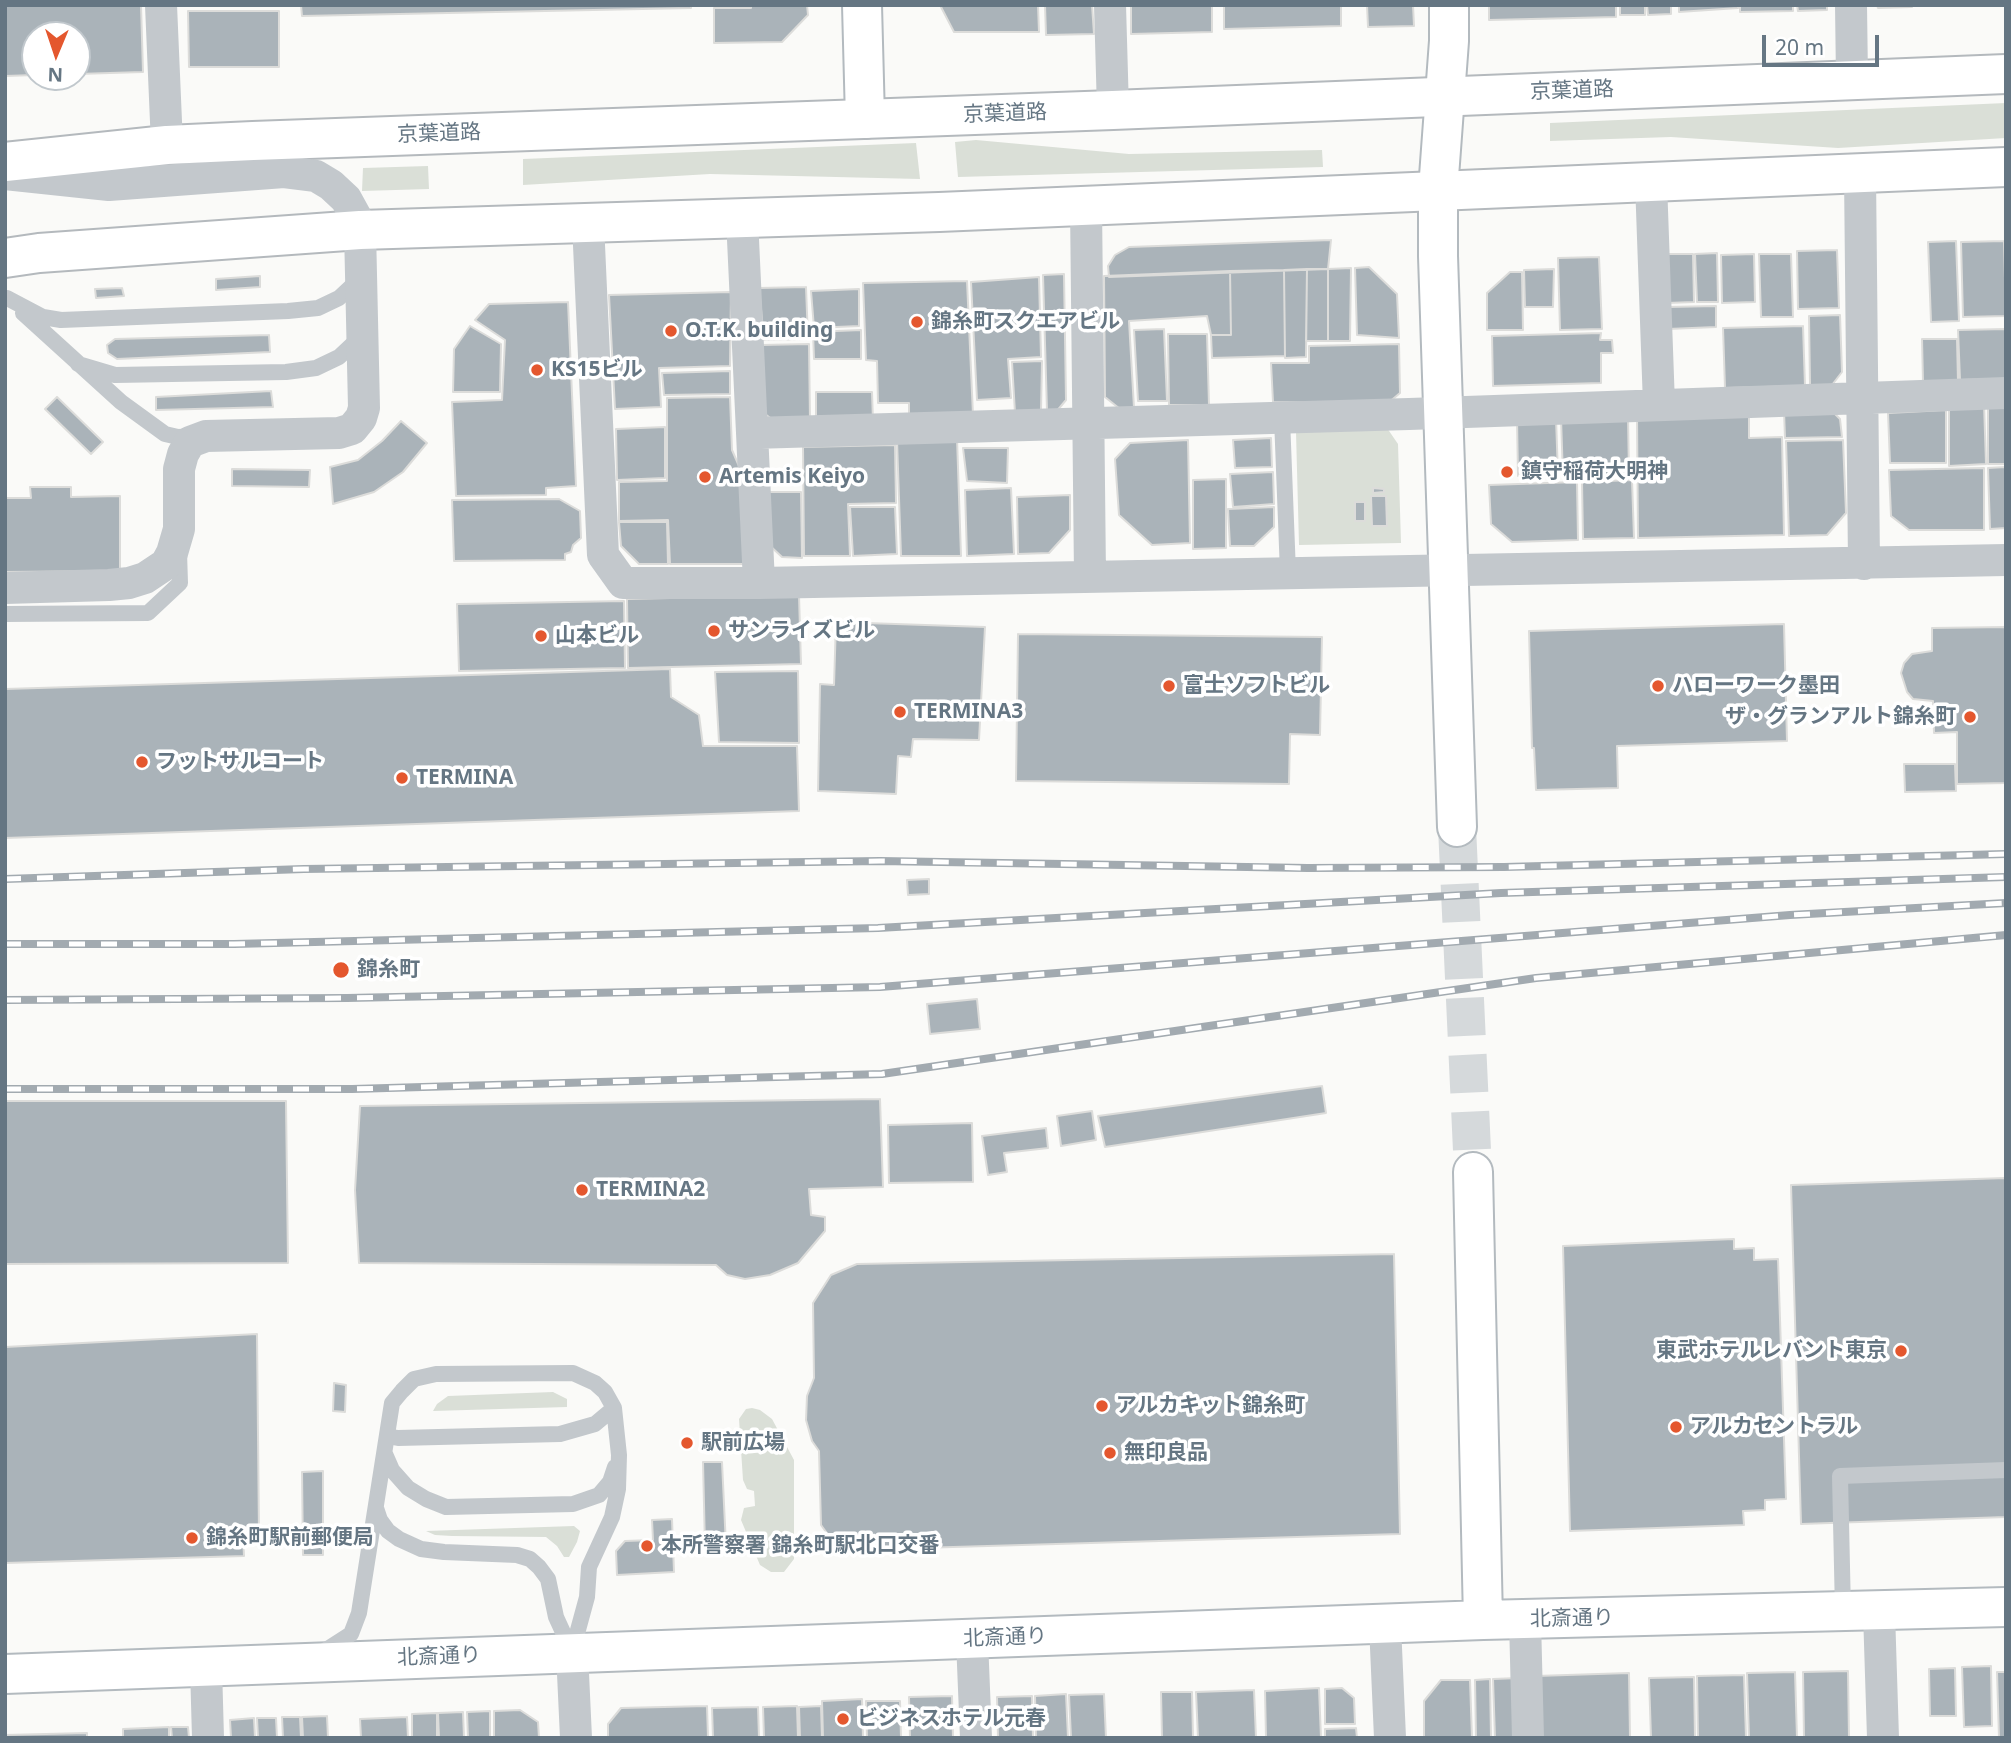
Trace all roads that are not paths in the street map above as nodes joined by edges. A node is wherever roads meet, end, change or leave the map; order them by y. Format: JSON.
{"nodes":[{"id":1,"x":161,"y":5,"type":"edge"},
{"id":2,"x":862,"y":5,"type":"edge"},
{"id":3,"x":1110,"y":5,"type":"edge"},
{"id":4,"x":1449,"y":5,"type":"edge"},
{"id":5,"x":1851,"y":5,"type":"edge"},
{"id":6,"x":2006,"y":74,"type":"edge"},
{"id":7,"x":1852,"y":79,"type":"junction"},
{"id":8,"x":1444,"y":96,"type":"junction"},
{"id":9,"x":1113,"y":110,"type":"junction"},
{"id":10,"x":865,"y":119,"type":"junction"},
{"id":11,"x":167,"y":145,"type":"junction"},
{"id":12,"x":5,"y":162,"type":"edge"},
{"id":13,"x":2006,"y":167,"type":"edge"},
{"id":14,"x":5,"y":174,"type":"edge"},
{"id":15,"x":1860,"y":174,"type":"junction"},
{"id":16,"x":1651,"y":182,"type":"junction"},
{"id":17,"x":1438,"y":190,"type":"junction"},
{"id":18,"x":1086,"y":205,"type":"junction"},
{"id":19,"x":742,"y":218,"type":"junction"},
{"id":20,"x":588,"y":223,"type":"junction"},
{"id":21,"x":360,"y":248,"type":"junction"},
{"id":22,"x":22,"y":256,"type":"edge"},
{"id":23,"x":6,"y":297,"type":"edge"},
{"id":24,"x":362,"y":323,"type":"junction"},
{"id":25,"x":78,"y":364,"type":"junction"},
{"id":26,"x":2006,"y":393,"type":"edge"},
{"id":27,"x":1863,"y":398,"type":"junction"},
{"id":28,"x":1659,"y":405,"type":"junction"},
{"id":29,"x":1443,"y":413,"type":"junction"},
{"id":30,"x":1282,"y":418,"type":"junction"},
{"id":31,"x":1088,"y":423,"type":"junction"},
{"id":32,"x":752,"y":433,"type":"junction"},
{"id":33,"x":206,"y":436,"type":"junction"},
{"id":34,"x":179,"y":529,"type":"junction"},
{"id":35,"x":2006,"y":560,"type":"edge"},
{"id":36,"x":1864,"y":564,"type":"junction"},
{"id":37,"x":1448,"y":569,"type":"junction"},
{"id":38,"x":1288,"y":573,"type":"junction"},
{"id":39,"x":1090,"y":576,"type":"junction"},
{"id":40,"x":759,"y":583,"type":"junction"},
{"id":41,"x":5,"y":588,"type":"edge"},
{"id":42,"x":5,"y":614,"type":"edge"},
{"id":43,"x":1457,"y":827,"type":"tunnel mouth"},
{"id":44,"x":1473,"y":1172,"type":"tunnel mouth"},
{"id":45,"x":614,"y":1408,"type":"junction"},
{"id":46,"x":386,"y":1444,"type":"junction"},
{"id":47,"x":619,"y":1455,"type":"junction"},
{"id":48,"x":2006,"y":1471,"type":"edge"},
{"id":49,"x":375,"y":1508,"type":"junction"},
{"id":50,"x":2006,"y":1607,"type":"edge"},
{"id":51,"x":1861,"y":1612,"type":"junction"},
{"id":52,"x":1483,"y":1620,"type":"junction"},
{"id":53,"x":1525,"y":1620,"type":"junction"},
{"id":54,"x":1385,"y":1625,"type":"junction"},
{"id":55,"x":972,"y":1640,"type":"junction"},
{"id":56,"x":572,"y":1652,"type":"junction"},
{"id":57,"x":294,"y":1663,"type":"junction"},
{"id":58,"x":206,"y":1667,"type":"junction"},
{"id":59,"x":5,"y":1674,"type":"edge"},
{"id":60,"x":208,"y":1738,"type":"edge"},
{"id":61,"x":576,"y":1738,"type":"edge"},
{"id":62,"x":976,"y":1738,"type":"edge"},
{"id":63,"x":1390,"y":1738,"type":"edge"},
{"id":64,"x":1528,"y":1738,"type":"edge"},
{"id":65,"x":1883,"y":1738,"type":"edge"}],
"edges":[{"from":1,"to":11,"type":"street"},
{"from":2,"to":10,"type":"main road"},
{"from":3,"to":9,"type":"street"},
{"from":4,"to":8,"type":"main road"},
{"from":5,"to":7,"type":"street"},
{"from":6,"to":7,"type":"main road","name":"京葉道路"},
{"from":7,"to":8,"type":"main road","name":"京葉道路"},
{"from":8,"to":9,"type":"main road","name":"京葉道路"},
{"from":8,"to":17,"type":"main road"},
{"from":9,"to":10,"type":"main road","name":"京葉道路"},
{"from":10,"to":11,"type":"main road","name":"京葉道路"},
{"from":11,"to":12,"type":"main road","name":"京葉道路"},
{"from":13,"to":15,"type":"main road"},
{"from":14,"to":21,"type":"street"},
{"from":15,"to":16,"type":"main road"},
{"from":15,"to":27,"type":"street"},
{"from":16,"to":17,"type":"main road"},
{"from":16,"to":28,"type":"street"},
{"from":17,"to":18,"type":"main road"},
{"from":17,"to":29,"type":"main road"},
{"from":18,"to":19,"type":"main road"},
{"from":18,"to":31,"type":"street"},
{"from":19,"to":20,"type":"main road"},
{"from":19,"to":32,"type":"street"},
{"from":20,"to":21,"type":"main road"},
{"from":20,"to":40,"type":"street"},
{"from":21,"to":22,"type":"main road"},
{"from":21,"to":23,"type":"lane"},
{"from":21,"to":24,"type":"street"},
{"from":23,"to":25,"type":"lane"},
{"from":24,"to":25,"type":"lane"},
{"from":24,"to":33,"type":"street"},
{"from":25,"to":33,"type":"lane"},
{"from":26,"to":27,"type":"street"},
{"from":27,"to":28,"type":"street"},
{"from":27,"to":36,"type":"street"},
{"from":28,"to":29,"type":"street"},
{"from":29,"to":30,"type":"street"},
{"from":29,"to":37,"type":"main road"},
{"from":30,"to":31,"type":"street"},
{"from":30,"to":38,"type":"lane"},
{"from":31,"to":32,"type":"street"},
{"from":31,"to":39,"type":"street"},
{"from":32,"to":40,"type":"street"},
{"from":33,"to":34,"type":"street"},
{"from":34,"to":41,"type":"street"},
{"from":34,"to":42,"type":"lane"},
{"from":35,"to":36,"type":"street"},
{"from":36,"to":37,"type":"street"},
{"from":37,"to":38,"type":"street"},
{"from":37,"to":43,"type":"main road"},
{"from":38,"to":39,"type":"street"},
{"from":39,"to":40,"type":"street"},
{"from":44,"to":52,"type":"main road"},
{"from":45,"to":46,"type":"lane"},
{"from":45,"to":46,"type":"lane"},
{"from":45,"to":47,"type":"lane"},
{"from":46,"to":47,"type":"lane"},
{"from":46,"to":49,"type":"lane"},
{"from":47,"to":56,"type":"lane"},
{"from":48,"to":51,"type":"lane"},
{"from":49,"to":56,"type":"lane"},
{"from":49,"to":57,"type":"lane"},
{"from":50,"to":51,"type":"main road","name":"北斎通り"},
{"from":51,"to":53,"type":"main road","name":"北斎通り"},
{"from":51,"to":65,"type":"street"},
{"from":52,"to":53,"type":"main road","name":"北斎通り"},
{"from":52,"to":54,"type":"main road","name":"北斎通り"},
{"from":53,"to":64,"type":"street"},
{"from":54,"to":55,"type":"main road","name":"北斎通り"},
{"from":54,"to":63,"type":"street"},
{"from":55,"to":56,"type":"main road","name":"北斎通り"},
{"from":55,"to":62,"type":"street"},
{"from":56,"to":57,"type":"main road","name":"北斎通り"},
{"from":56,"to":61,"type":"street"},
{"from":57,"to":58,"type":"main road","name":"北斎通り"},
{"from":58,"to":59,"type":"main road","name":"北斎通り"},
{"from":58,"to":60,"type":"street"}]}
